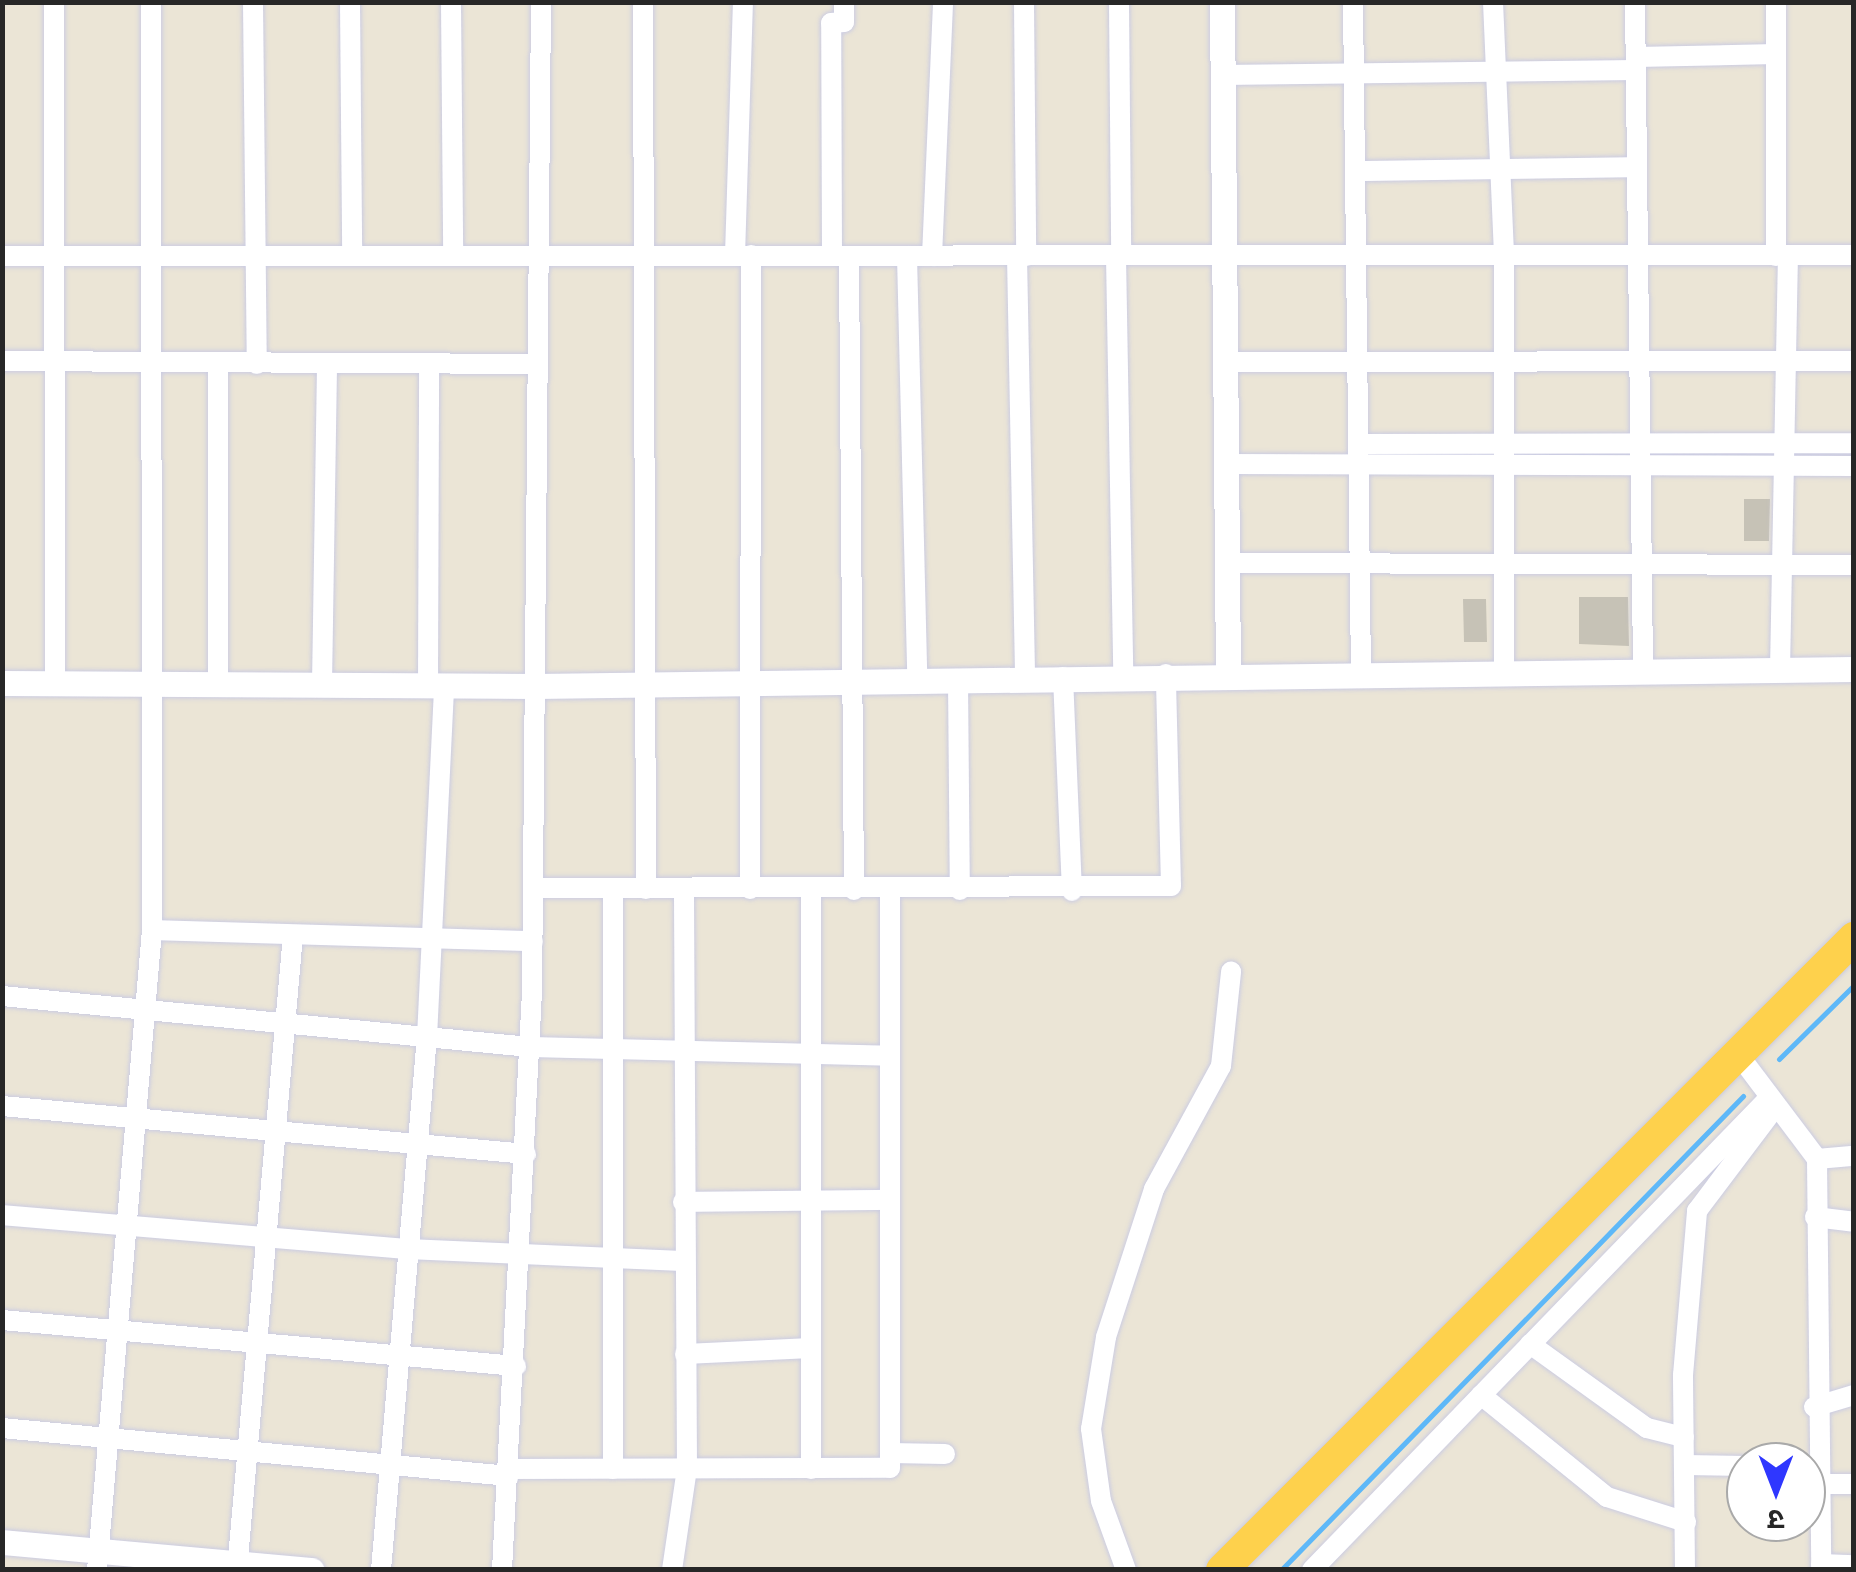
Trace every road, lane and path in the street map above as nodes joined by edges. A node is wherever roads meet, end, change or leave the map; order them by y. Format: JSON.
{"nodes":[{"id":1,"x":54,"y":2,"type":"edge"},
{"id":2,"x":151,"y":2,"type":"edge"},
{"id":3,"x":253,"y":2,"type":"edge"},
{"id":4,"x":350,"y":2,"type":"edge"},
{"id":5,"x":450,"y":2,"type":"edge"},
{"id":6,"x":542,"y":2,"type":"edge"},
{"id":7,"x":643,"y":2,"type":"edge"},
{"id":8,"x":743,"y":2,"type":"edge"},
{"id":9,"x":844,"y":2,"type":"edge"},
{"id":10,"x":943,"y":2,"type":"edge"},
{"id":11,"x":1024,"y":2,"type":"edge"},
{"id":12,"x":1120,"y":2,"type":"edge"},
{"id":13,"x":1222,"y":2,"type":"edge"},
{"id":14,"x":1353,"y":2,"type":"edge"},
{"id":15,"x":1493,"y":2,"type":"edge"},
{"id":16,"x":1635,"y":2,"type":"edge"},
{"id":17,"x":1776,"y":2,"type":"edge"},
{"id":18,"x":1776,"y":54,"type":"junction"},
{"id":19,"x":1636,"y":64,"type":"junction"},
{"id":20,"x":1496,"y":69,"type":"junction"},
{"id":21,"x":1354,"y":70,"type":"junction"},
{"id":22,"x":1222,"y":75,"type":"junction"},
{"id":23,"x":1638,"y":167,"type":"junction"},
{"id":24,"x":1499,"y":168,"type":"junction"},
{"id":25,"x":1357,"y":172,"type":"junction"},
{"id":26,"x":352,"y":255,"type":"junction"},
{"id":27,"x":453,"y":255,"type":"junction"},
{"id":28,"x":538,"y":255,"type":"junction"},
{"id":29,"x":643,"y":255,"type":"junction"},
{"id":30,"x":743,"y":255,"type":"junction"},
{"id":31,"x":1854,"y":255,"type":"edge"},
{"id":32,"x":2,"y":256,"type":"edge"},
{"id":33,"x":56,"y":256,"type":"junction"},
{"id":34,"x":152,"y":256,"type":"junction"},
{"id":35,"x":254,"y":256,"type":"junction"},
{"id":36,"x":841,"y":256,"type":"junction"},
{"id":37,"x":907,"y":256,"type":"junction"},
{"id":38,"x":932,"y":256,"type":"junction"},
{"id":39,"x":1021,"y":256,"type":"junction"},
{"id":40,"x":1118,"y":256,"type":"junction"},
{"id":41,"x":1639,"y":256,"type":"junction"},
{"id":42,"x":1782,"y":256,"type":"junction"},
{"id":43,"x":1222,"y":257,"type":"junction"},
{"id":44,"x":1504,"y":257,"type":"junction"},
{"id":45,"x":1357,"y":258,"type":"junction"},
{"id":46,"x":1504,"y":356,"type":"junction"},
{"id":47,"x":1640,"y":356,"type":"junction"},
{"id":48,"x":1783,"y":358,"type":"junction"},
{"id":49,"x":1854,"y":360,"type":"edge"},
{"id":50,"x":2,"y":361,"type":"edge"},
{"id":51,"x":55,"y":361,"type":"junction"},
{"id":52,"x":1223,"y":362,"type":"junction"},
{"id":53,"x":154,"y":364,"type":"junction"},
{"id":54,"x":218,"y":364,"type":"junction"},
{"id":55,"x":257,"y":364,"type":"junction"},
{"id":56,"x":327,"y":364,"type":"junction"},
{"id":57,"x":538,"y":364,"type":"junction"},
{"id":58,"x":1358,"y":364,"type":"junction"},
{"id":59,"x":430,"y":366,"type":"junction"},
{"id":60,"x":1854,"y":444,"type":"edge"},
{"id":61,"x":1504,"y":450,"type":"junction"},
{"id":62,"x":1359,"y":451,"type":"junction"},
{"id":63,"x":1641,"y":452,"type":"junction"},
{"id":64,"x":1783,"y":453,"type":"junction"},
{"id":65,"x":1224,"y":464,"type":"junction"},
{"id":66,"x":1854,"y":466,"type":"edge"},
{"id":67,"x":1226,"y":562,"type":"junction"},
{"id":68,"x":1360,"y":562,"type":"junction"},
{"id":69,"x":1504,"y":562,"type":"junction"},
{"id":70,"x":1782,"y":564,"type":"junction"},
{"id":71,"x":1642,"y":565,"type":"junction"},
{"id":72,"x":1854,"y":565,"type":"edge"},
{"id":73,"x":1643,"y":670,"type":"junction"},
{"id":74,"x":1780,"y":670,"type":"junction"},
{"id":75,"x":1854,"y":670,"type":"edge"},
{"id":76,"x":1504,"y":671,"type":"junction"},
{"id":77,"x":1228,"y":672,"type":"junction"},
{"id":78,"x":1361,"y":672,"type":"junction"},
{"id":79,"x":1166,"y":674,"type":"junction"},
{"id":80,"x":1123,"y":675,"type":"junction"},
{"id":81,"x":1063,"y":676,"type":"junction"},
{"id":82,"x":1025,"y":678,"type":"junction"},
{"id":83,"x":958,"y":679,"type":"junction"},
{"id":84,"x":917,"y":680,"type":"junction"},
{"id":85,"x":851,"y":682,"type":"junction"},
{"id":86,"x":751,"y":683,"type":"junction"},
{"id":87,"x":2,"y":684,"type":"edge"},
{"id":88,"x":55,"y":684,"type":"junction"},
{"id":89,"x":644,"y":684,"type":"junction"},
{"id":90,"x":157,"y":685,"type":"junction"},
{"id":91,"x":218,"y":685,"type":"junction"},
{"id":92,"x":322,"y":685,"type":"junction"},
{"id":93,"x":436,"y":685,"type":"junction"},
{"id":94,"x":535,"y":686,"type":"junction"},
{"id":95,"x":534,"y":888,"type":"junction"},
{"id":96,"x":613,"y":889,"type":"junction"},
{"id":97,"x":646,"y":889,"type":"junction"},
{"id":98,"x":684,"y":889,"type":"junction"},
{"id":99,"x":750,"y":889,"type":"junction"},
{"id":100,"x":812,"y":890,"type":"junction"},
{"id":101,"x":854,"y":890,"type":"junction"},
{"id":102,"x":890,"y":890,"type":"junction"},
{"id":103,"x":960,"y":890,"type":"junction"},
{"id":104,"x":1072,"y":891,"type":"junction"},
{"id":105,"x":152,"y":930,"type":"junction"},
{"id":106,"x":294,"y":934,"type":"junction"},
{"id":107,"x":1854,"y":938,"type":"edge"},
{"id":108,"x":432,"y":939,"type":"junction"},
{"id":109,"x":533,"y":941,"type":"junction"},
{"id":110,"x":1230,"y":972,"type":"dead end"},
{"id":111,"x":2,"y":996,"type":"edge"},
{"id":112,"x":146,"y":1011,"type":"junction"},
{"id":113,"x":288,"y":1024,"type":"junction"},
{"id":114,"x":428,"y":1038,"type":"junction"},
{"id":115,"x":530,"y":1047,"type":"junction"},
{"id":116,"x":612,"y":1048,"type":"junction"},
{"id":117,"x":684,"y":1051,"type":"junction"},
{"id":118,"x":811,"y":1052,"type":"junction"},
{"id":119,"x":1738,"y":1054,"type":"junction"},
{"id":120,"x":890,"y":1056,"type":"junction"},
{"id":121,"x":1772,"y":1102,"type":"junction"},
{"id":122,"x":2,"y":1106,"type":"edge"},
{"id":123,"x":137,"y":1116,"type":"junction"},
{"id":124,"x":280,"y":1132,"type":"junction"},
{"id":125,"x":416,"y":1147,"type":"junction"},
{"id":126,"x":526,"y":1154,"type":"junction"},
{"id":127,"x":1854,"y":1156,"type":"edge"},
{"id":128,"x":1817,"y":1159,"type":"junction"},
{"id":129,"x":890,"y":1200,"type":"junction"},
{"id":130,"x":811,"y":1201,"type":"junction"},
{"id":131,"x":683,"y":1202,"type":"junction"},
{"id":132,"x":2,"y":1215,"type":"edge"},
{"id":133,"x":1815,"y":1218,"type":"junction"},
{"id":134,"x":1854,"y":1222,"type":"edge"},
{"id":135,"x":128,"y":1226,"type":"junction"},
{"id":136,"x":270,"y":1238,"type":"junction"},
{"id":137,"x":406,"y":1250,"type":"junction"},
{"id":138,"x":522,"y":1256,"type":"junction"},
{"id":139,"x":610,"y":1259,"type":"junction"},
{"id":140,"x":684,"y":1261,"type":"junction"},
{"id":141,"x":2,"y":1320,"type":"edge"},
{"id":142,"x":118,"y":1329,"type":"junction"},
{"id":143,"x":261,"y":1344,"type":"junction"},
{"id":144,"x":1530,"y":1344,"type":"junction"},
{"id":145,"x":811,"y":1348,"type":"junction"},
{"id":146,"x":685,"y":1354,"type":"junction"},
{"id":147,"x":397,"y":1358,"type":"junction"},
{"id":148,"x":516,"y":1366,"type":"junction"},
{"id":149,"x":1481,"y":1395,"type":"junction"},
{"id":150,"x":1854,"y":1395,"type":"edge"},
{"id":151,"x":1814,"y":1407,"type":"junction"},
{"id":152,"x":2,"y":1428,"type":"edge"},
{"id":153,"x":109,"y":1434,"type":"junction"},
{"id":154,"x":1684,"y":1437,"type":"junction"},
{"id":155,"x":1813,"y":1442,"type":"edge"},
{"id":156,"x":252,"y":1451,"type":"junction"},
{"id":157,"x":890,"y":1453,"type":"junction"},
{"id":158,"x":945,"y":1454,"type":"dead end"},
{"id":159,"x":1685,"y":1465,"type":"junction"},
{"id":160,"x":1726,"y":1466,"type":"edge"},
{"id":161,"x":389,"y":1468,"type":"junction"},
{"id":162,"x":811,"y":1468,"type":"junction"},
{"id":163,"x":613,"y":1469,"type":"junction"},
{"id":164,"x":687,"y":1469,"type":"junction"},
{"id":165,"x":509,"y":1472,"type":"junction"},
{"id":166,"x":1826,"y":1476,"type":"edge"},
{"id":167,"x":1854,"y":1484,"type":"edge"},
{"id":168,"x":1686,"y":1522,"type":"junction"},
{"id":169,"x":2,"y":1542,"type":"edge"},
{"id":170,"x":1819,"y":1542,"type":"edge"},
{"id":171,"x":98,"y":1560,"type":"edge"},
{"id":172,"x":1854,"y":1565,"type":"edge"},
{"id":173,"x":237,"y":1566,"type":"edge"},
{"id":174,"x":1821,"y":1567,"type":"edge"},
{"id":175,"x":312,"y":1570,"type":"edge"},
{"id":176,"x":381,"y":1570,"type":"edge"},
{"id":177,"x":502,"y":1570,"type":"edge"},
{"id":178,"x":672,"y":1570,"type":"edge"},
{"id":179,"x":1126,"y":1570,"type":"edge"},
{"id":180,"x":1222,"y":1570,"type":"edge"},
{"id":181,"x":1312,"y":1570,"type":"edge"},
{"id":182,"x":1685,"y":1570,"type":"edge"}],
"edges":[{"from":1,"to":33,"type":"street"},
{"from":2,"to":34,"type":"street"},
{"from":3,"to":35,"type":"street"},
{"from":4,"to":26,"type":"street"},
{"from":5,"to":27,"type":"street"},
{"from":6,"to":28,"type":"street"},
{"from":7,"to":29,"type":"street"},
{"from":8,"to":30,"type":"street"},
{"from":9,"to":36,"type":"street"},
{"from":10,"to":38,"type":"street"},
{"from":11,"to":39,"type":"street"},
{"from":12,"to":40,"type":"street"},
{"from":13,"to":22,"type":"street"},
{"from":14,"to":21,"type":"street"},
{"from":15,"to":20,"type":"street"},
{"from":16,"to":19,"type":"street"},
{"from":17,"to":18,"type":"street"},
{"from":18,"to":19,"type":"street"},
{"from":18,"to":42,"type":"street"},
{"from":19,"to":20,"type":"street"},
{"from":19,"to":23,"type":"street"},
{"from":20,"to":21,"type":"street"},
{"from":20,"to":24,"type":"street"},
{"from":21,"to":22,"type":"street"},
{"from":21,"to":25,"type":"street"},
{"from":22,"to":43,"type":"street"},
{"from":23,"to":24,"type":"street"},
{"from":23,"to":41,"type":"street"},
{"from":24,"to":25,"type":"street"},
{"from":24,"to":44,"type":"street"},
{"from":25,"to":45,"type":"street"},
{"from":26,"to":27,"type":"street"},
{"from":26,"to":35,"type":"street"},
{"from":27,"to":28,"type":"street"},
{"from":28,"to":29,"type":"street"},
{"from":28,"to":57,"type":"street"},
{"from":29,"to":30,"type":"street"},
{"from":29,"to":89,"type":"street"},
{"from":30,"to":36,"type":"street"},
{"from":30,"to":86,"type":"street"},
{"from":31,"to":42,"type":"street"},
{"from":32,"to":33,"type":"street"},
{"from":33,"to":34,"type":"street"},
{"from":33,"to":51,"type":"street"},
{"from":34,"to":35,"type":"street"},
{"from":34,"to":53,"type":"street"},
{"from":35,"to":55,"type":"street"},
{"from":36,"to":37,"type":"street"},
{"from":36,"to":85,"type":"street"},
{"from":37,"to":38,"type":"street"},
{"from":37,"to":84,"type":"street"},
{"from":38,"to":39,"type":"street"},
{"from":39,"to":40,"type":"street"},
{"from":39,"to":82,"type":"street"},
{"from":40,"to":43,"type":"street"},
{"from":40,"to":80,"type":"street"},
{"from":41,"to":42,"type":"street"},
{"from":41,"to":44,"type":"street"},
{"from":41,"to":47,"type":"street"},
{"from":42,"to":48,"type":"street"},
{"from":43,"to":45,"type":"street"},
{"from":43,"to":52,"type":"street"},
{"from":44,"to":45,"type":"street"},
{"from":44,"to":46,"type":"street"},
{"from":45,"to":58,"type":"street"},
{"from":46,"to":47,"type":"street"},
{"from":46,"to":58,"type":"street"},
{"from":46,"to":61,"type":"street"},
{"from":47,"to":48,"type":"street"},
{"from":47,"to":63,"type":"street"},
{"from":48,"to":49,"type":"street"},
{"from":48,"to":64,"type":"street"},
{"from":50,"to":51,"type":"street"},
{"from":51,"to":53,"type":"street"},
{"from":51,"to":88,"type":"street"},
{"from":52,"to":58,"type":"street"},
{"from":52,"to":65,"type":"street"},
{"from":53,"to":54,"type":"street"},
{"from":53,"to":90,"type":"street"},
{"from":54,"to":55,"type":"street"},
{"from":54,"to":91,"type":"street"},
{"from":55,"to":56,"type":"street"},
{"from":56,"to":59,"type":"street"},
{"from":56,"to":92,"type":"street"},
{"from":57,"to":59,"type":"street"},
{"from":57,"to":94,"type":"street"},
{"from":58,"to":62,"type":"street"},
{"from":59,"to":93,"type":"street"},
{"from":60,"to":64,"type":"street"},
{"from":61,"to":62,"type":"street"},
{"from":61,"to":63,"type":"street"},
{"from":61,"to":69,"type":"street"},
{"from":62,"to":65,"type":"street"},
{"from":62,"to":68,"type":"street"},
{"from":63,"to":64,"type":"street"},
{"from":63,"to":71,"type":"street"},
{"from":64,"to":66,"type":"street"},
{"from":64,"to":70,"type":"street"},
{"from":65,"to":67,"type":"street"},
{"from":67,"to":68,"type":"street"},
{"from":67,"to":77,"type":"street"},
{"from":68,"to":69,"type":"street"},
{"from":68,"to":78,"type":"street"},
{"from":69,"to":71,"type":"street"},
{"from":69,"to":76,"type":"street"},
{"from":70,"to":71,"type":"street"},
{"from":70,"to":72,"type":"street"},
{"from":70,"to":74,"type":"street"},
{"from":71,"to":73,"type":"street"},
{"from":73,"to":74,"type":"street"},
{"from":73,"to":76,"type":"street"},
{"from":74,"to":75,"type":"street"},
{"from":76,"to":78,"type":"street"},
{"from":77,"to":78,"type":"street"},
{"from":77,"to":79,"type":"street"},
{"from":79,"to":80,"type":"street"},
{"from":79,"to":104,"type":"street"},
{"from":80,"to":81,"type":"street"},
{"from":81,"to":82,"type":"street"},
{"from":81,"to":104,"type":"street"},
{"from":82,"to":83,"type":"street"},
{"from":83,"to":84,"type":"street"},
{"from":83,"to":103,"type":"street"},
{"from":84,"to":85,"type":"street"},
{"from":85,"to":86,"type":"street"},
{"from":85,"to":101,"type":"street"},
{"from":86,"to":89,"type":"street"},
{"from":86,"to":99,"type":"street"},
{"from":87,"to":88,"type":"street"},
{"from":88,"to":90,"type":"street"},
{"from":89,"to":94,"type":"street"},
{"from":89,"to":97,"type":"street"},
{"from":90,"to":91,"type":"street"},
{"from":90,"to":105,"type":"street"},
{"from":91,"to":92,"type":"street"},
{"from":92,"to":93,"type":"street"},
{"from":93,"to":94,"type":"street"},
{"from":93,"to":108,"type":"street"},
{"from":94,"to":95,"type":"street"},
{"from":95,"to":96,"type":"street"},
{"from":95,"to":109,"type":"street"},
{"from":96,"to":97,"type":"street"},
{"from":96,"to":116,"type":"street"},
{"from":97,"to":98,"type":"street"},
{"from":98,"to":99,"type":"street"},
{"from":98,"to":117,"type":"street"},
{"from":99,"to":100,"type":"street"},
{"from":100,"to":101,"type":"street"},
{"from":100,"to":118,"type":"street"},
{"from":101,"to":102,"type":"street"},
{"from":102,"to":103,"type":"street"},
{"from":102,"to":120,"type":"street"},
{"from":103,"to":104,"type":"street"},
{"from":105,"to":106,"type":"street"},
{"from":105,"to":112,"type":"street"},
{"from":106,"to":108,"type":"street"},
{"from":106,"to":113,"type":"street"},
{"from":107,"to":119,"type":"highway"},
{"from":108,"to":109,"type":"street"},
{"from":108,"to":114,"type":"street"},
{"from":109,"to":115,"type":"street"},
{"from":110,"to":179,"type":"street"},
{"from":111,"to":112,"type":"street"},
{"from":112,"to":113,"type":"street"},
{"from":112,"to":123,"type":"street"},
{"from":113,"to":114,"type":"street"},
{"from":113,"to":124,"type":"street"},
{"from":114,"to":115,"type":"street"},
{"from":114,"to":125,"type":"street"},
{"from":115,"to":116,"type":"street"},
{"from":115,"to":126,"type":"street"},
{"from":116,"to":117,"type":"street"},
{"from":116,"to":139,"type":"street"},
{"from":117,"to":118,"type":"street"},
{"from":117,"to":131,"type":"street"},
{"from":118,"to":120,"type":"street"},
{"from":118,"to":130,"type":"street"},
{"from":119,"to":121,"type":"street"},
{"from":119,"to":180,"type":"highway"},
{"from":120,"to":129,"type":"street"},
{"from":121,"to":128,"type":"street"},
{"from":121,"to":144,"type":"street"},
{"from":121,"to":154,"type":"street"},
{"from":122,"to":123,"type":"street"},
{"from":123,"to":124,"type":"street"},
{"from":123,"to":135,"type":"street"},
{"from":124,"to":125,"type":"street"},
{"from":124,"to":136,"type":"street"},
{"from":125,"to":126,"type":"street"},
{"from":125,"to":137,"type":"street"},
{"from":126,"to":138,"type":"street"},
{"from":127,"to":128,"type":"street"},
{"from":128,"to":133,"type":"street"},
{"from":129,"to":130,"type":"street"},
{"from":129,"to":157,"type":"street"},
{"from":130,"to":131,"type":"street"},
{"from":130,"to":145,"type":"street"},
{"from":131,"to":140,"type":"street"},
{"from":132,"to":135,"type":"street"},
{"from":133,"to":134,"type":"street"},
{"from":133,"to":151,"type":"street"},
{"from":135,"to":136,"type":"street"},
{"from":135,"to":142,"type":"street"},
{"from":136,"to":137,"type":"street"},
{"from":136,"to":143,"type":"street"},
{"from":137,"to":138,"type":"street"},
{"from":137,"to":147,"type":"street"},
{"from":138,"to":139,"type":"street"},
{"from":138,"to":148,"type":"street"},
{"from":139,"to":140,"type":"street"},
{"from":139,"to":163,"type":"street"},
{"from":140,"to":146,"type":"street"},
{"from":141,"to":142,"type":"street"},
{"from":142,"to":143,"type":"street"},
{"from":142,"to":153,"type":"street"},
{"from":143,"to":147,"type":"street"},
{"from":143,"to":156,"type":"street"},
{"from":144,"to":149,"type":"street"},
{"from":144,"to":154,"type":"street"},
{"from":145,"to":146,"type":"street"},
{"from":145,"to":162,"type":"street"},
{"from":146,"to":164,"type":"street"},
{"from":147,"to":148,"type":"street"},
{"from":147,"to":161,"type":"street"},
{"from":148,"to":165,"type":"street"},
{"from":149,"to":168,"type":"street"},
{"from":149,"to":181,"type":"street"},
{"from":150,"to":151,"type":"street"},
{"from":151,"to":155,"type":"street"},
{"from":152,"to":153,"type":"street"},
{"from":153,"to":156,"type":"street"},
{"from":153,"to":171,"type":"street"},
{"from":154,"to":159,"type":"street"},
{"from":156,"to":161,"type":"street"},
{"from":156,"to":173,"type":"street"},
{"from":157,"to":158,"type":"street"},
{"from":157,"to":162,"type":"street"},
{"from":159,"to":160,"type":"street"},
{"from":159,"to":168,"type":"street"},
{"from":161,"to":165,"type":"street"},
{"from":161,"to":176,"type":"street"},
{"from":162,"to":164,"type":"street"},
{"from":163,"to":164,"type":"street"},
{"from":163,"to":165,"type":"street"},
{"from":164,"to":178,"type":"street"},
{"from":165,"to":177,"type":"street"},
{"from":166,"to":167,"type":"street"},
{"from":168,"to":182,"type":"street"},
{"from":169,"to":171,"type":"street"},
{"from":170,"to":174,"type":"street"},
{"from":171,"to":173,"type":"street"},
{"from":172,"to":174,"type":"street"},
{"from":173,"to":175,"type":"street"}]}
